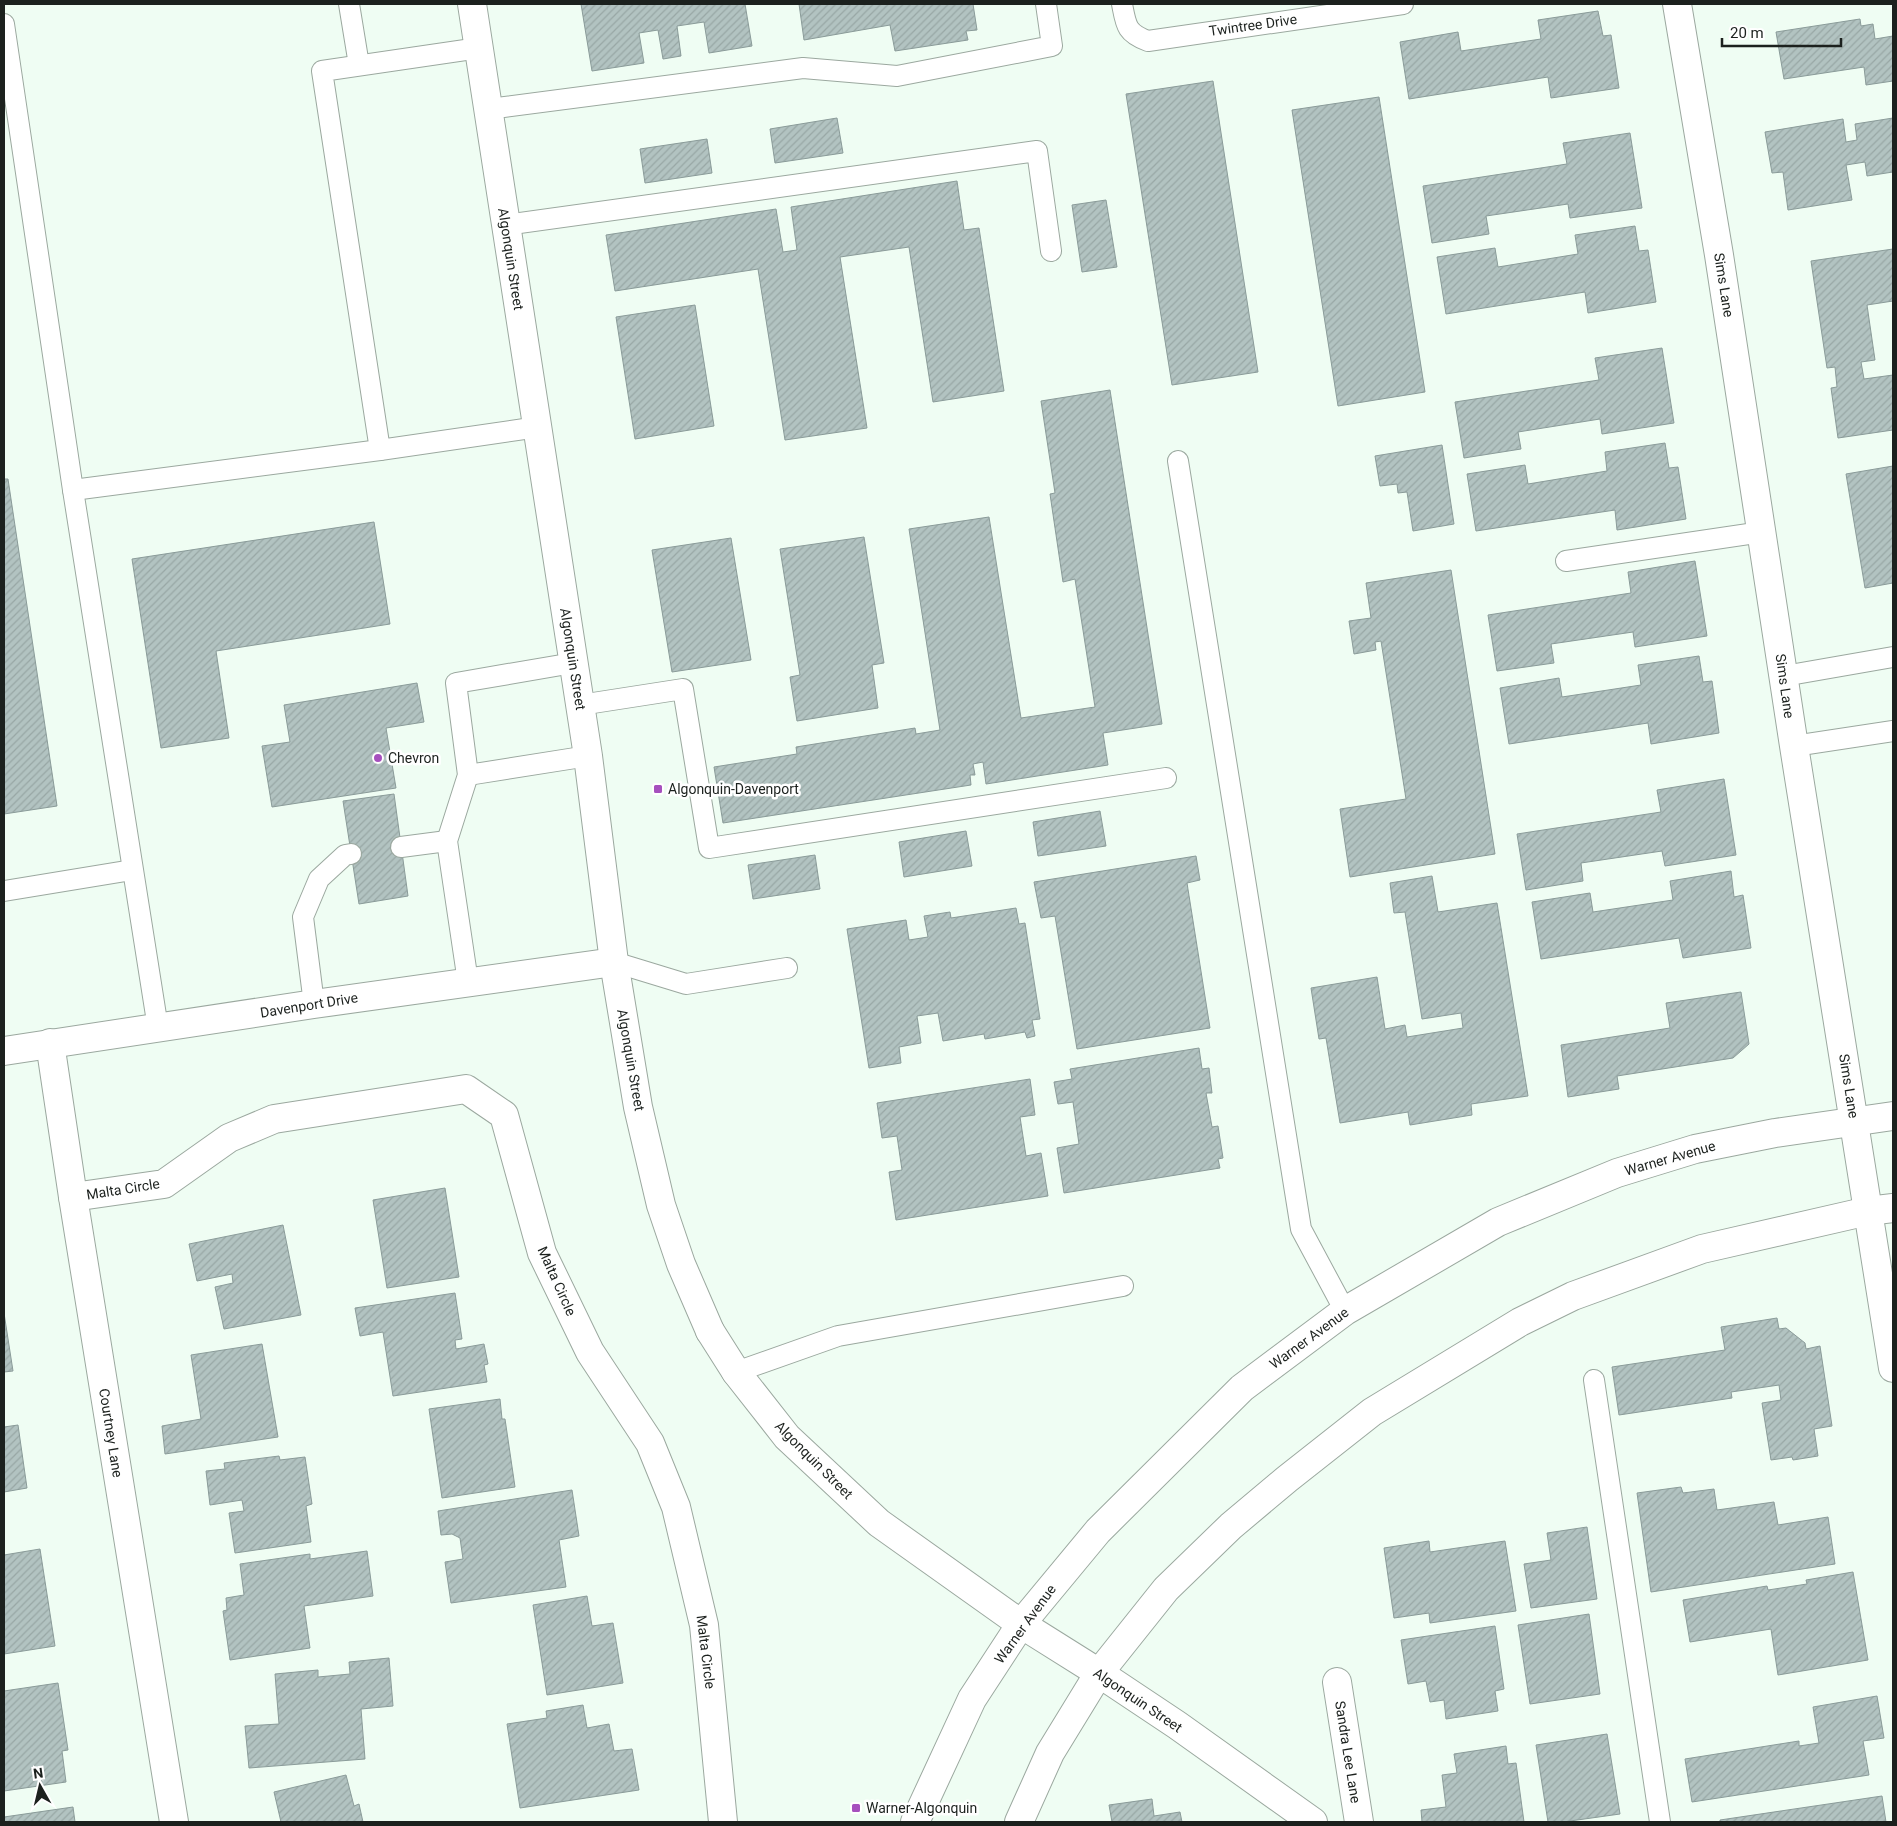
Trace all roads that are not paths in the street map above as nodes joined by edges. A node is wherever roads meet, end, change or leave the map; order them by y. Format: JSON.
{"nodes":[{"id":1,"x":349,"y":4,"type":"edge"},
{"id":2,"x":472,"y":4,"type":"edge"},
{"id":3,"x":1046,"y":4,"type":"edge"},
{"id":4,"x":1122,"y":4,"type":"edge"},
{"id":5,"x":1403,"y":4,"type":"edge"},
{"id":6,"x":1677,"y":4,"type":"edge"},
{"id":7,"x":4,"y":24,"type":"edge"},
{"id":8,"x":479,"y":48,"type":"junction"},
{"id":9,"x":359,"y":66,"type":"junction"},
{"id":10,"x":489,"y":109,"type":"junction"},
{"id":11,"x":506,"y":226,"type":"junction"},
{"id":12,"x":1051,"y":251,"type":"dead end"},
{"id":13,"x":538,"y":427,"type":"junction"},
{"id":14,"x":380,"y":450,"type":"junction"},
{"id":15,"x":1178,"y":461,"type":"dead end"},
{"id":16,"x":73,"y":490,"type":"junction"},
{"id":17,"x":1762,"y":532,"type":"junction"},
{"id":18,"x":1566,"y":561,"type":"dead end"},
{"id":19,"x":1893,"y":657,"type":"edge"},
{"id":20,"x":573,"y":663,"type":"junction"},
{"id":21,"x":1784,"y":676,"type":"junction"},
{"id":22,"x":580,"y":706,"type":"junction"},
{"id":23,"x":1893,"y":731,"type":"edge"},
{"id":24,"x":1794,"y":746,"type":"junction"},
{"id":25,"x":588,"y":756,"type":"junction"},
{"id":26,"x":468,"y":775,"type":"junction"},
{"id":27,"x":1166,"y":778,"type":"dead end"},
{"id":28,"x":447,"y":841,"type":"junction"},
{"id":29,"x":401,"y":847,"type":"dead end"},
{"id":30,"x":351,"y":854,"type":"dead end"},
{"id":31,"x":132,"y":870,"type":"junction"},
{"id":32,"x":4,"y":891,"type":"edge"},
{"id":33,"x":614,"y":962,"type":"junction"},
{"id":34,"x":787,"y":968,"type":"dead end"},
{"id":35,"x":468,"y":982,"type":"junction"},
{"id":36,"x":314,"y":1004,"type":"junction"},
{"id":37,"x":158,"y":1028,"type":"junction"},
{"id":38,"x":50,"y":1043,"type":"junction"},
{"id":39,"x":4,"y":1051,"type":"edge"},
{"id":40,"x":1893,"y":1116,"type":"edge"},
{"id":41,"x":1854,"y":1122,"type":"junction"},
{"id":42,"x":72,"y":1197,"type":"junction"},
{"id":43,"x":1881,"y":1209,"type":"edge"},
{"id":44,"x":1123,"y":1286,"type":"dead end"},
{"id":45,"x":1345,"y":1310,"type":"junction"},
{"id":46,"x":1893,"y":1368,"type":"edge"},
{"id":47,"x":736,"y":1372,"type":"junction"},
{"id":48,"x":1594,"y":1380,"type":"dead end"},
{"id":49,"x":1022,"y":1624,"type":"junction"},
{"id":50,"x":1098,"y":1673,"type":"junction"},
{"id":51,"x":1336,"y":1682,"type":"dead end"},
{"id":52,"x":174,"y":1822,"type":"edge"},
{"id":53,"x":723,"y":1822,"type":"edge"},
{"id":54,"x":915,"y":1822,"type":"edge"},
{"id":55,"x":1020,"y":1822,"type":"edge"},
{"id":56,"x":1313,"y":1822,"type":"edge"},
{"id":57,"x":1359,"y":1822,"type":"edge"},
{"id":58,"x":1660,"y":1822,"type":"edge"}],
"edges":[{"from":1,"to":9,"type":"lane"},
{"from":2,"to":8,"type":"street","name":"Algonquin Street"},
{"from":3,"to":10,"type":"lane"},
{"from":4,"to":5,"type":"lane","name":"Twintree Drive"},
{"from":6,"to":17,"type":"street","name":"Sims Lane"},
{"from":7,"to":16,"type":"lane"},
{"from":8,"to":9,"type":"lane"},
{"from":8,"to":10,"type":"street","name":"Algonquin Street"},
{"from":9,"to":14,"type":"lane"},
{"from":10,"to":11,"type":"street","name":"Algonquin Street"},
{"from":11,"to":12,"type":"lane"},
{"from":11,"to":13,"type":"street","name":"Algonquin Street"},
{"from":13,"to":14,"type":"lane"},
{"from":13,"to":20,"type":"street","name":"Algonquin Street"},
{"from":14,"to":16,"type":"lane"},
{"from":15,"to":45,"type":"lane"},
{"from":16,"to":31,"type":"lane"},
{"from":17,"to":18,"type":"lane"},
{"from":17,"to":21,"type":"street","name":"Sims Lane"},
{"from":19,"to":21,"type":"lane"},
{"from":20,"to":22,"type":"street","name":"Algonquin Street"},
{"from":20,"to":26,"type":"lane"},
{"from":21,"to":24,"type":"street","name":"Sims Lane"},
{"from":22,"to":25,"type":"street","name":"Algonquin Street"},
{"from":22,"to":27,"type":"lane"},
{"from":23,"to":24,"type":"lane"},
{"from":24,"to":41,"type":"street","name":"Sims Lane"},
{"from":25,"to":26,"type":"lane"},
{"from":25,"to":33,"type":"street","name":"Algonquin Street"},
{"from":26,"to":28,"type":"lane"},
{"from":28,"to":29,"type":"lane"},
{"from":28,"to":35,"type":"lane"},
{"from":30,"to":36,"type":"lane"},
{"from":31,"to":32,"type":"lane"},
{"from":31,"to":37,"type":"lane"},
{"from":33,"to":34,"type":"lane"},
{"from":33,"to":35,"type":"street","name":"Davenport Drive"},
{"from":33,"to":47,"type":"street","name":"Algonquin Street"},
{"from":35,"to":36,"type":"street","name":"Davenport Drive"},
{"from":36,"to":37,"type":"street","name":"Davenport Drive"},
{"from":37,"to":38,"type":"street","name":"Davenport Drive"},
{"from":38,"to":39,"type":"street","name":"Davenport Drive"},
{"from":38,"to":42,"type":"street","name":"Courtney Lane"},
{"from":40,"to":41,"type":"street","name":"Warner Avenue"},
{"from":41,"to":43,"type":"street","name":"Sims Lane"},
{"from":41,"to":45,"type":"street","name":"Warner Avenue"},
{"from":42,"to":52,"type":"street","name":"Courtney Lane"},
{"from":42,"to":53,"type":"street","name":"Malta Circle"},
{"from":43,"to":46,"type":"street","name":"Sims Lane"},
{"from":43,"to":50,"type":"street"},
{"from":44,"to":47,"type":"lane"},
{"from":45,"to":49,"type":"street","name":"Warner Avenue"},
{"from":47,"to":49,"type":"street","name":"Algonquin Street"},
{"from":48,"to":58,"type":"lane"},
{"from":49,"to":50,"type":"street","name":"Algonquin Street"},
{"from":49,"to":54,"type":"street","name":"Warner Avenue"},
{"from":50,"to":55,"type":"street"},
{"from":50,"to":56,"type":"street","name":"Algonquin Street"},
{"from":51,"to":57,"type":"street","name":"Sandra Lee Lane"}]}
